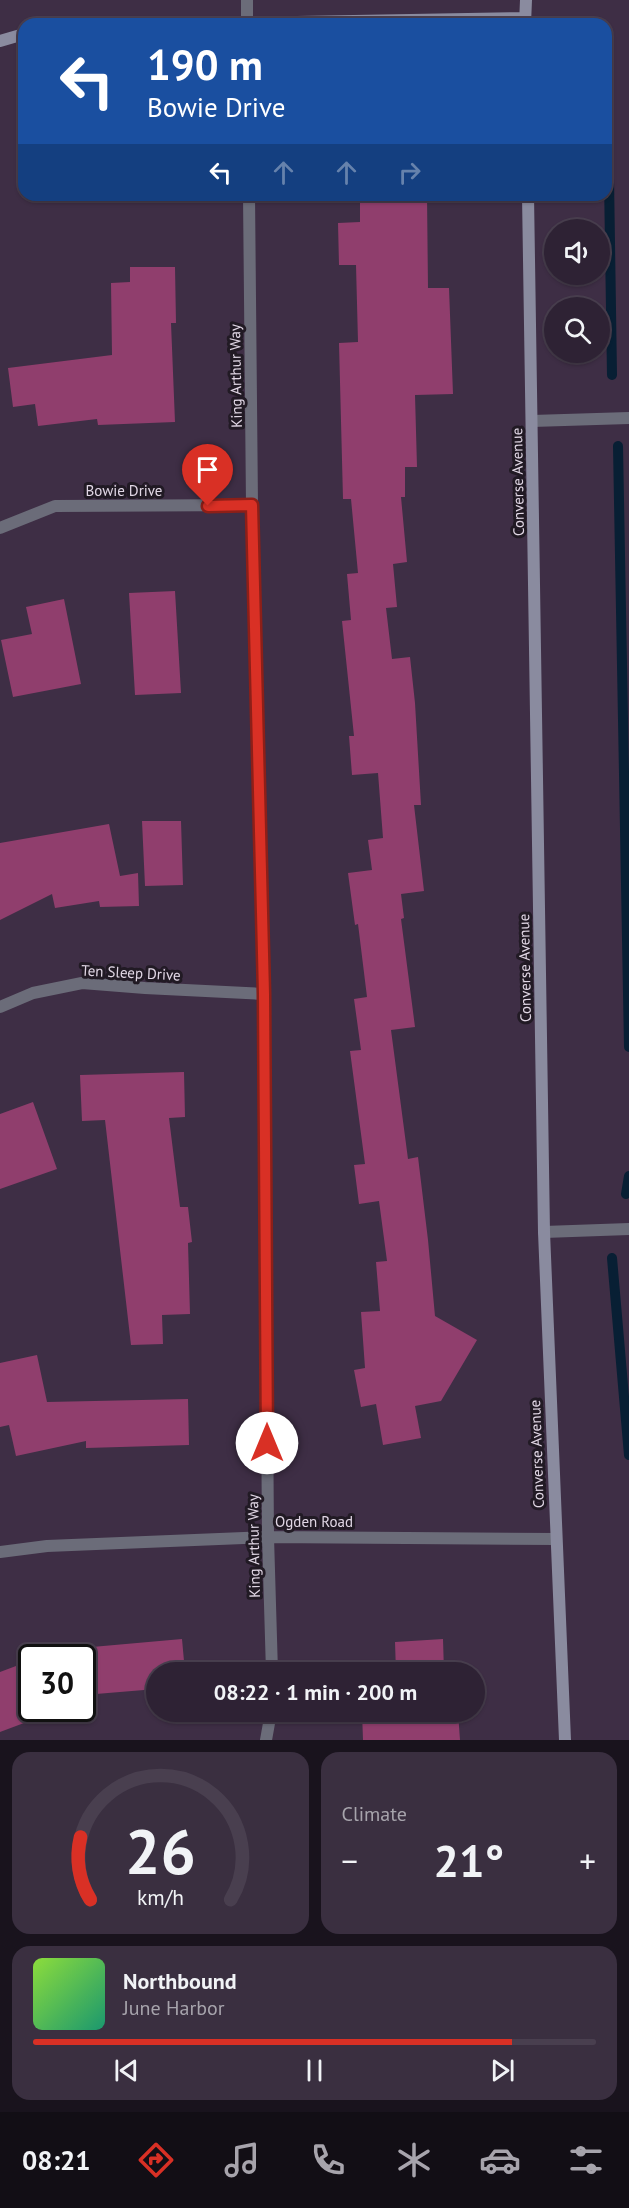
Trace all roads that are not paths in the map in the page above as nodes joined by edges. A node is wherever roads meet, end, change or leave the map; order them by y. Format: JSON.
{"nodes":[{"id":1,"x":247,"y":0,"type":"edge"},
{"id":2,"x":526,"y":0,"type":"edge"},
{"id":3,"x":247,"y":18,"type":"edge"},
{"id":4,"x":525,"y":18,"type":"edge"},
{"id":5,"x":18,"y":36,"type":"edge"},
{"id":6,"x":0,"y":41,"type":"edge"},
{"id":7,"x":249,"y":201,"type":"edge"},
{"id":8,"x":528,"y":201,"type":"edge"},
{"id":9,"x":629,"y":418,"type":"edge"},
{"id":10,"x":532,"y":421,"type":"junction"},
{"id":11,"x":252,"y":505,"type":"junction"},
{"id":12,"x":0,"y":528,"type":"edge"},
{"id":13,"x":264,"y":994,"type":"junction"},
{"id":14,"x":0,"y":1007,"type":"edge"},
{"id":15,"x":629,"y":1229,"type":"edge"},
{"id":16,"x":544,"y":1232,"type":"junction"},
{"id":17,"x":268,"y":1537,"type":"junction"},
{"id":18,"x":556,"y":1539,"type":"junction"},
{"id":19,"x":0,"y":1552,"type":"edge"},
{"id":20,"x":272,"y":1662,"type":"edge"},
{"id":21,"x":269,"y":1722,"type":"edge"},
{"id":22,"x":266,"y":1740,"type":"edge"},
{"id":23,"x":565,"y":1740,"type":"edge"}],
"edges":[{"from":1,"to":3,"type":"street"},
{"from":2,"to":4,"type":"main road"},
{"from":5,"to":6,"type":"main road"},
{"from":7,"to":11,"type":"street","name":"King Arthur Way"},
{"from":8,"to":10,"type":"main road","name":"Converse Avenue"},
{"from":9,"to":10,"type":"street"},
{"from":10,"to":16,"type":"main road","name":"Converse Avenue"},
{"from":11,"to":12,"type":"street","name":"Bowie Drive"},
{"from":11,"to":13,"type":"street","name":"King Arthur Way"},
{"from":13,"to":14,"type":"street","name":"Ten Sleep Drive"},
{"from":13,"to":17,"type":"street","name":"King Arthur Way"},
{"from":15,"to":16,"type":"street"},
{"from":16,"to":18,"type":"main road","name":"Converse Avenue"},
{"from":17,"to":18,"type":"street","name":"Ogden Road"},
{"from":17,"to":19,"type":"street","name":"Ogden Road"},
{"from":17,"to":20,"type":"street","name":"King Arthur Way"},
{"from":18,"to":23,"type":"main road","name":"Converse Avenue"},
{"from":21,"to":22,"type":"street"}]}
